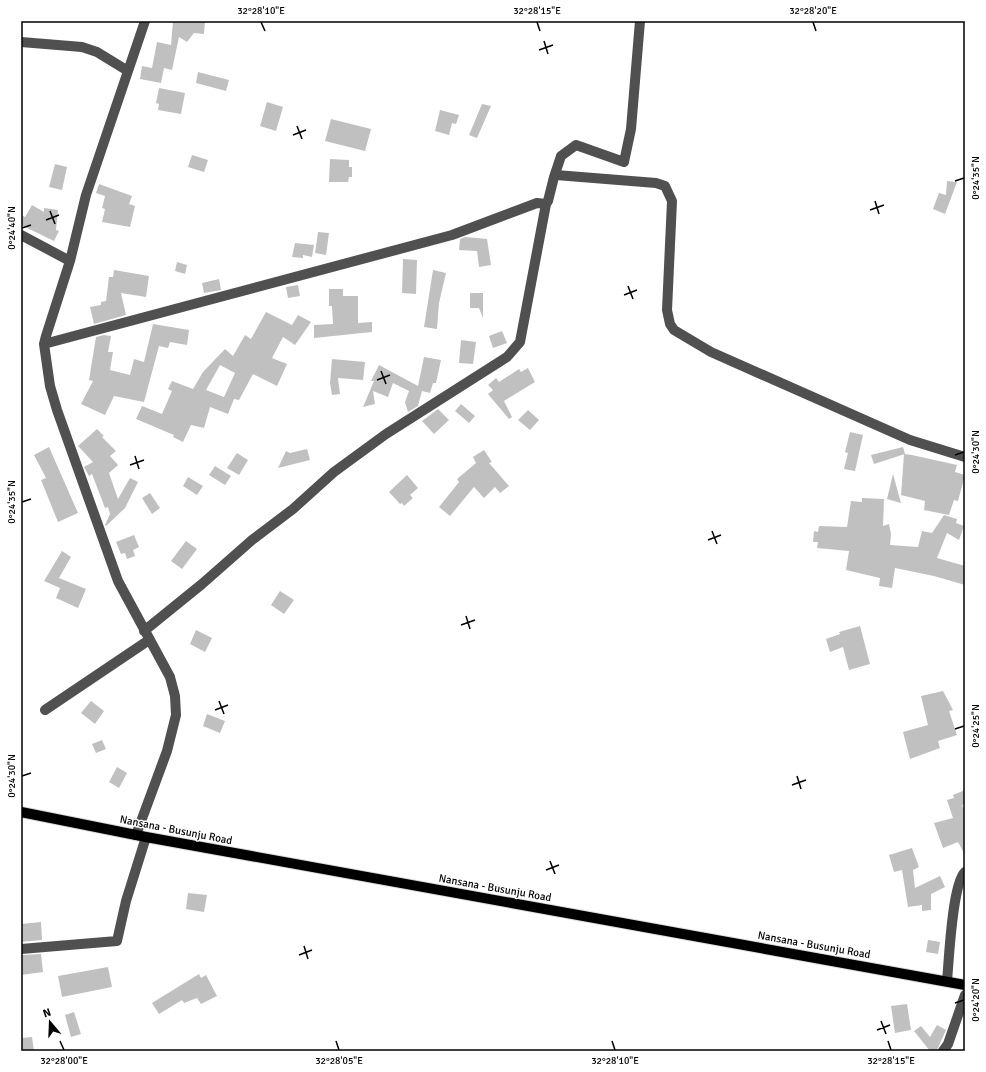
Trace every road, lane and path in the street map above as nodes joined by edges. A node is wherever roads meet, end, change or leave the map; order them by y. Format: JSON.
{"nodes":[{"id":1,"x":145,"y":21,"type":"edge"},
{"id":2,"x":640,"y":21,"type":"edge"},
{"id":3,"x":21,"y":42,"type":"edge"},
{"id":4,"x":128,"y":71,"type":"junction"},
{"id":5,"x":554,"y":177,"type":"junction"},
{"id":6,"x":546,"y":204,"type":"junction"},
{"id":7,"x":21,"y":236,"type":"edge"},
{"id":8,"x":70,"y":261,"type":"junction"},
{"id":9,"x":44,"y":344,"type":"junction"},
{"id":10,"x":965,"y":457,"type":"edge"},
{"id":11,"x":146,"y":635,"type":"junction"},
{"id":12,"x":45,"y":710,"type":"dead end"},
{"id":13,"x":21,"y":812,"type":"edge"},
{"id":14,"x":136,"y":835,"type":"junction"},
{"id":15,"x":146,"y":837,"type":"junction"},
{"id":16,"x":965,"y":872,"type":"edge"},
{"id":17,"x":21,"y":948,"type":"edge"},
{"id":18,"x":947,"y":981,"type":"junction"},
{"id":19,"x":965,"y":985,"type":"edge"},
{"id":20,"x":965,"y":995,"type":"edge"},
{"id":21,"x":943,"y":1051,"type":"edge"}],
"edges":[{"from":1,"to":4,"type":"street"},
{"from":2,"to":5,"type":"street"},
{"from":3,"to":4,"type":"street"},
{"from":4,"to":8,"type":"street"},
{"from":5,"to":6,"type":"street"},
{"from":5,"to":10,"type":"street"},
{"from":6,"to":9,"type":"street"},
{"from":6,"to":11,"type":"street"},
{"from":7,"to":8,"type":"street"},
{"from":8,"to":9,"type":"street"},
{"from":9,"to":11,"type":"street"},
{"from":11,"to":12,"type":"street"},
{"from":11,"to":14,"type":"street"},
{"from":13,"to":14,"type":"main road","name":"Nansana - Busunju Road"},
{"from":14,"to":15,"type":"main road","name":"Nansana - Busunju Road"},
{"from":15,"to":17,"type":"street"},
{"from":15,"to":18,"type":"main road","name":"Nansana - Busunju Road"},
{"from":16,"to":18,"type":"street"},
{"from":18,"to":19,"type":"main road","name":"Nansana - Busunju Road"},
{"from":20,"to":21,"type":"street"}]}
